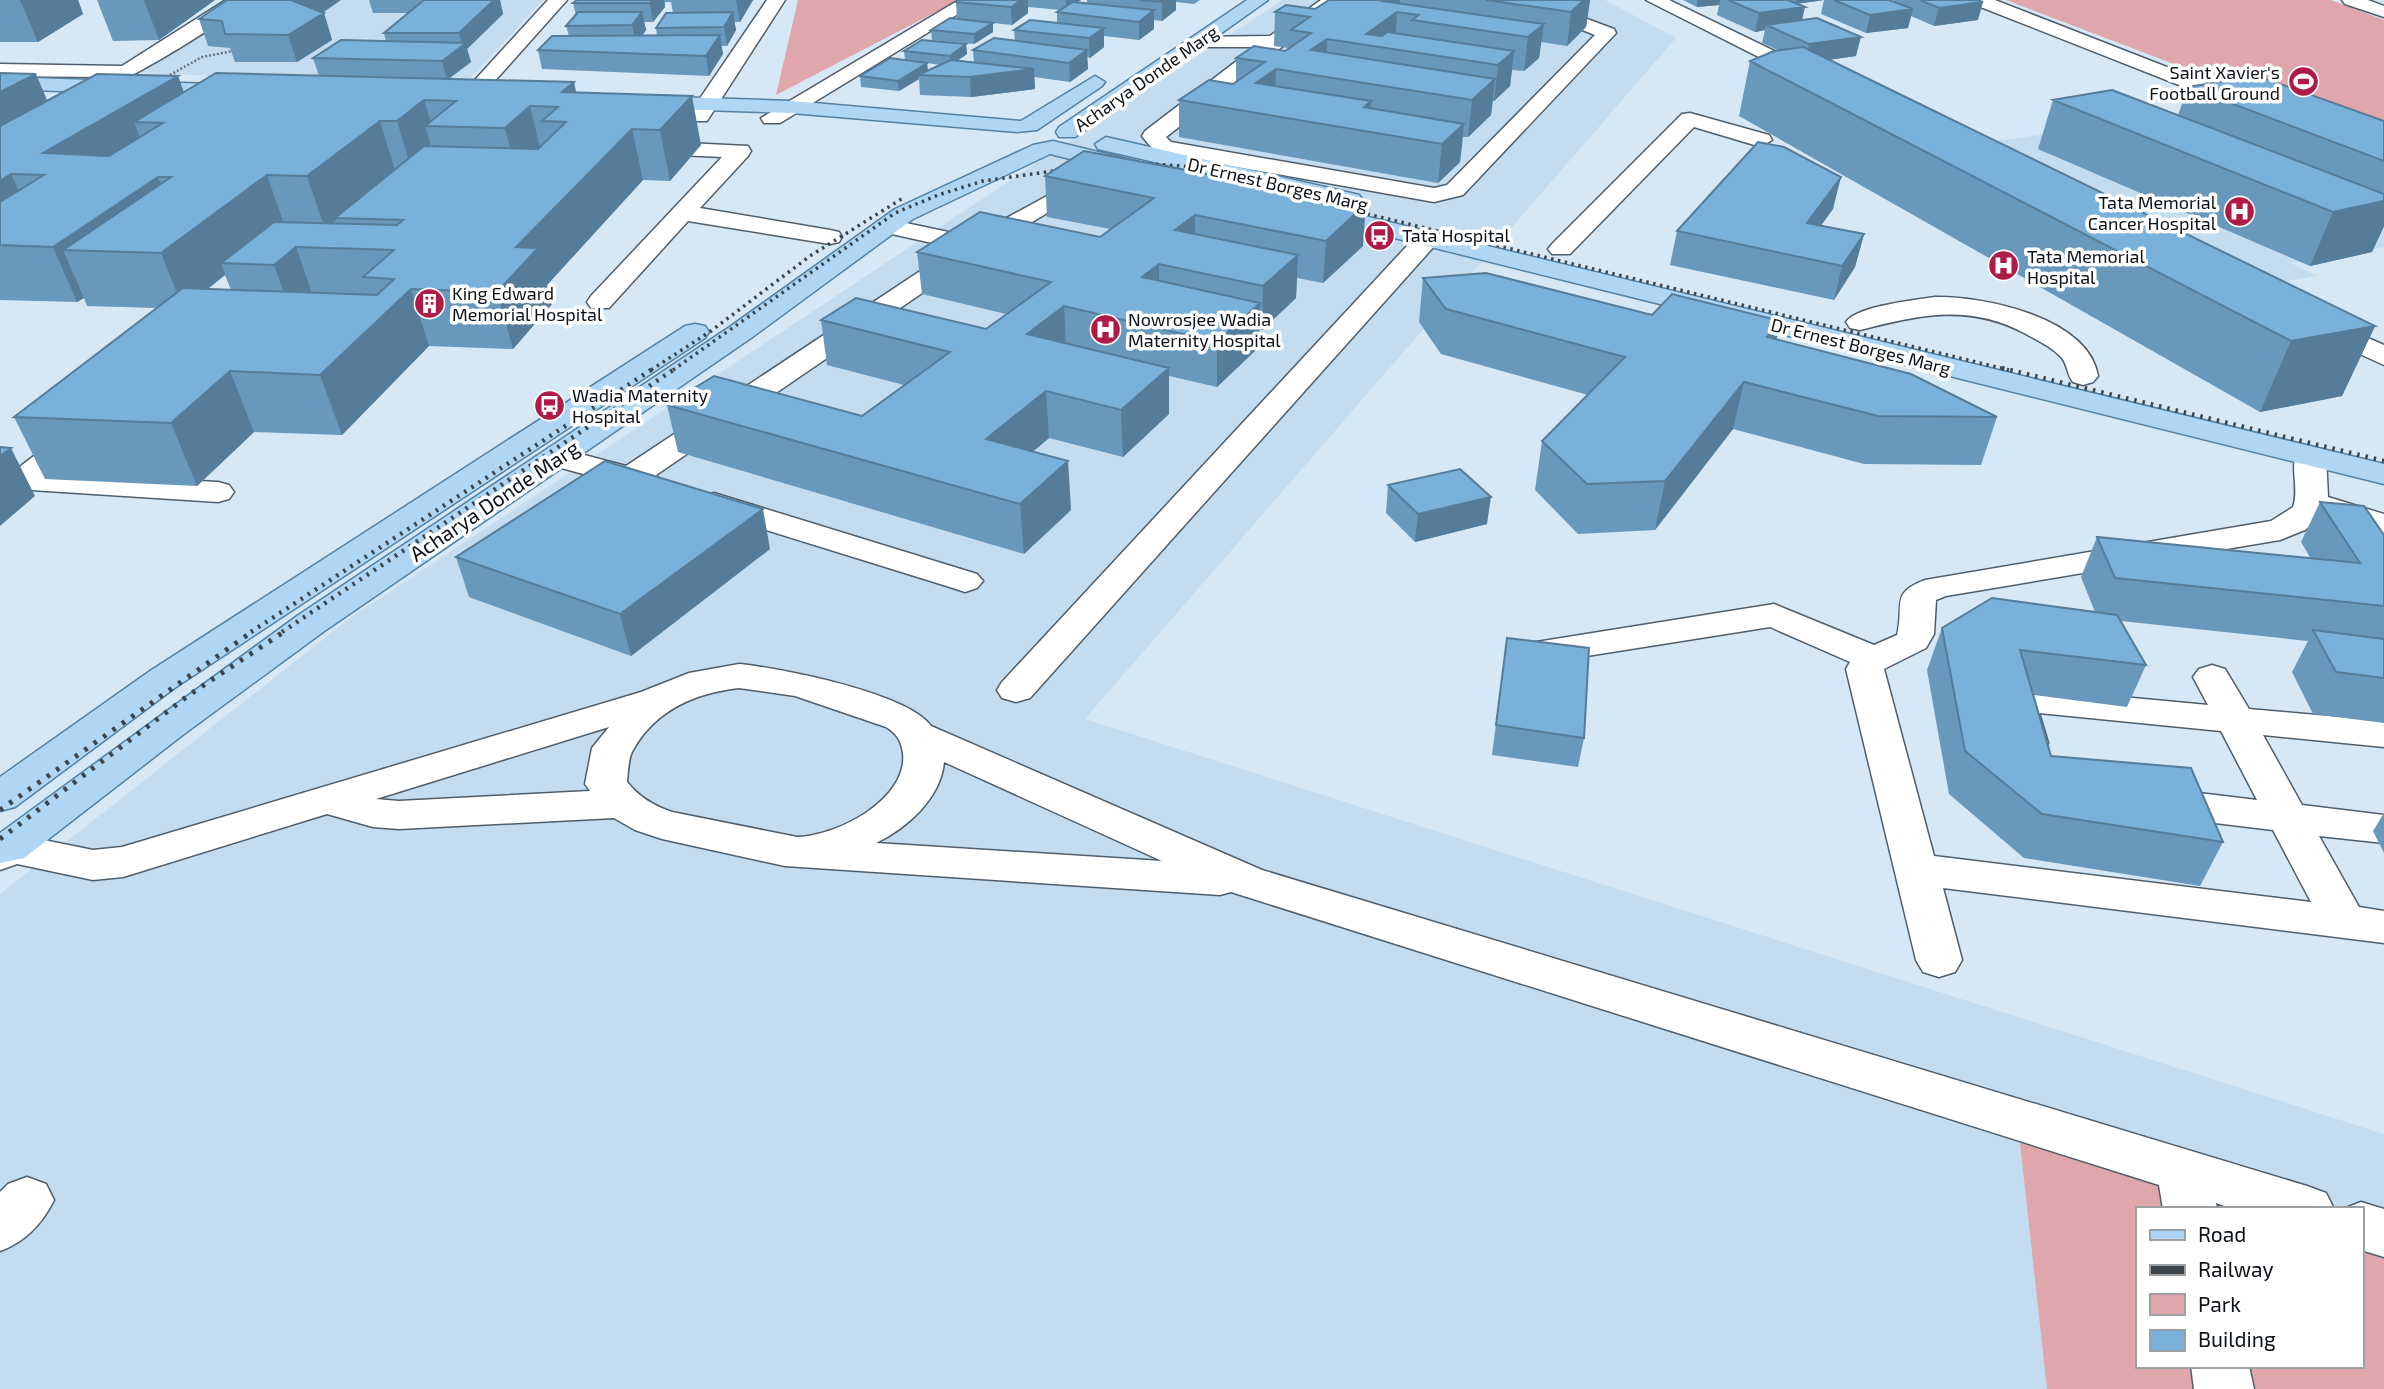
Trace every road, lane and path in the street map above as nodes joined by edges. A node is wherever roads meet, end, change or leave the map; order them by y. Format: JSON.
{"nodes":[{"id":1,"x":238,"y":0,"type":"edge"},
{"id":2,"x":558,"y":0,"type":"edge"},
{"id":3,"x":776,"y":0,"type":"edge"},
{"id":4,"x":971,"y":0,"type":"edge"},
{"id":5,"x":1259,"y":0,"type":"edge"},
{"id":6,"x":1333,"y":0,"type":"edge"},
{"id":7,"x":1655,"y":0,"type":"edge"},
{"id":8,"x":1979,"y":0,"type":"edge"},
{"id":9,"x":2351,"y":0,"type":"edge"},
{"id":10,"x":1513,"y":12,"type":"dead end"},
{"id":11,"x":2384,"y":12,"type":"edge"},
{"id":12,"x":1200,"y":41,"type":"junction"},
{"id":13,"x":1274,"y":43,"type":"junction"},
{"id":14,"x":233,"y":51,"type":"edge"},
{"id":15,"x":0,"y":69,"type":"edge"},
{"id":16,"x":128,"y":71,"type":"junction"},
{"id":17,"x":1109,"y":73,"type":"dead end"},
{"id":18,"x":156,"y":82,"type":"edge"},
{"id":19,"x":0,"y":83,"type":"edge"},
{"id":20,"x":94,"y":85,"type":"junction"},
{"id":21,"x":1831,"y":86,"type":"edge"},
{"id":22,"x":0,"y":96,"type":"edge"},
{"id":23,"x":75,"y":97,"type":"junction"},
{"id":24,"x":469,"y":103,"type":"edge"},
{"id":25,"x":791,"y":107,"type":"junction"},
{"id":26,"x":622,"y":108,"type":"edge"},
{"id":27,"x":704,"y":110,"type":"junction"},
{"id":28,"x":2270,"y":114,"type":"edge"},
{"id":29,"x":772,"y":118,"type":"junction"},
{"id":30,"x":1034,"y":137,"type":"junction"},
{"id":31,"x":1760,"y":140,"type":"edge"},
{"id":32,"x":619,"y":147,"type":"edge"},
{"id":33,"x":1056,"y":198,"type":"edge"},
{"id":34,"x":683,"y":213,"type":"junction"},
{"id":35,"x":888,"y":215,"type":"junction"},
{"id":36,"x":830,"y":237,"type":"junction"},
{"id":37,"x":1428,"y":238,"type":"junction"},
{"id":38,"x":976,"y":245,"type":"junction"},
{"id":39,"x":1561,"y":248,"type":"junction"},
{"id":40,"x":1664,"y":285,"type":"junction"},
{"id":41,"x":600,"y":303,"type":"dead end"},
{"id":42,"x":2296,"y":313,"type":"edge"},
{"id":43,"x":1860,"y":322,"type":"junction"},
{"id":44,"x":2371,"y":341,"type":"edge"},
{"id":45,"x":2384,"y":356,"type":"edge"},
{"id":46,"x":642,"y":366,"type":"junction"},
{"id":47,"x":676,"y":376,"type":"junction"},
{"id":48,"x":2083,"y":376,"type":"junction"},
{"id":49,"x":752,"y":396,"type":"junction"},
{"id":50,"x":789,"y":406,"type":"edge"},
{"id":51,"x":97,"y":424,"type":"edge"},
{"id":52,"x":2310,"y":456,"type":"junction"},
{"id":53,"x":558,"y":457,"type":"junction"},
{"id":54,"x":2381,"y":465,"type":"edge"},
{"id":55,"x":631,"y":477,"type":"junction"},
{"id":56,"x":10,"y":481,"type":"edge"},
{"id":57,"x":218,"y":492,"type":"dead end"},
{"id":58,"x":2313,"y":502,"type":"junction"},
{"id":59,"x":579,"y":513,"type":"edge"},
{"id":60,"x":2384,"y":527,"type":"edge"},
{"id":61,"x":965,"y":581,"type":"dead end"},
{"id":62,"x":1530,"y":654,"type":"edge"},
{"id":63,"x":1871,"y":658,"type":"junction"},
{"id":64,"x":2212,"y":677,"type":"dead end"},
{"id":65,"x":1016,"y":690,"type":"dead end"},
{"id":66,"x":655,"y":700,"type":"junction"},
{"id":67,"x":2236,"y":722,"type":"junction"},
{"id":68,"x":2384,"y":734,"type":"edge"},
{"id":69,"x":919,"y":735,"type":"junction"},
{"id":70,"x":2038,"y":776,"type":"edge"},
{"id":71,"x":5,"y":789,"type":"edge"},
{"id":72,"x":83,"y":792,"type":"junction"},
{"id":73,"x":2117,"y":797,"type":"edge"},
{"id":74,"x":329,"y":801,"type":"junction"},
{"id":75,"x":620,"y":804,"type":"junction"},
{"id":76,"x":2290,"y":820,"type":"junction"},
{"id":77,"x":2384,"y":829,"type":"edge"},
{"id":78,"x":3,"y":850,"type":"edge"},
{"id":79,"x":803,"y":853,"type":"junction"},
{"id":80,"x":1916,"y":869,"type":"junction"},
{"id":81,"x":1246,"y":881,"type":"junction"},
{"id":82,"x":2364,"y":925,"type":"edge"},
{"id":83,"x":1939,"y":960,"type":"dead end"},
{"id":84,"x":2186,"y":1190,"type":"edge"},
{"id":85,"x":2293,"y":1207,"type":"edge"},
{"id":86,"x":2363,"y":1227,"type":"edge"},
{"id":87,"x":2384,"y":1233,"type":"edge"},
{"id":88,"x":2220,"y":1368,"type":"edge"},
{"id":89,"x":2224,"y":1389,"type":"edge"}],
"edges":[{"from":1,"to":16,"type":"street"},
{"from":2,"to":24,"type":"street"},
{"from":3,"to":27,"type":"street"},
{"from":4,"to":25,"type":"street"},
{"from":5,"to":12,"type":"main road","name":"Acharya Donde Marg"},
{"from":6,"to":13,"type":"street"},
{"from":7,"to":21,"type":"street"},
{"from":8,"to":28,"type":"street"},
{"from":9,"to":11,"type":"street"},
{"from":10,"to":13,"type":"street"},
{"from":12,"to":13,"type":"street"},
{"from":12,"to":30,"type":"main road","name":"Acharya Donde Marg"},
{"from":14,"to":18,"type":"path","bridge":true},
{"from":15,"to":16,"type":"street"},
{"from":16,"to":20,"type":"street"},
{"from":17,"to":30,"type":"main road","name":"Acharya Donde Marg"},
{"from":19,"to":20,"type":"main road"},
{"from":20,"to":23,"type":"street"},
{"from":20,"to":23,"type":"main road"},
{"from":22,"to":23,"type":"main road"},
{"from":25,"to":27,"type":"main road","name":"Dr Ernest Borges Marg"},
{"from":25,"to":29,"type":"street"},
{"from":25,"to":30,"type":"main road","name":"Dr Ernest Borges Marg"},
{"from":26,"to":27,"type":"main road","name":"Dr Ernest Borges Marg"},
{"from":27,"to":29,"type":"main road","name":"Dr Ernest Borges Marg"},
{"from":29,"to":30,"type":"main road","name":"Dr Ernest Borges Marg"},
{"from":30,"to":35,"type":"main road","name":"Acharya Donde Marg"},
{"from":30,"to":35,"type":"main road","name":"Acharya Donde Marg"},
{"from":30,"to":37,"type":"main road","name":"Dr Ernest Borges Marg"},
{"from":30,"to":39,"type":"main road","name":"Dr Ernest Borges Marg"},
{"from":31,"to":39,"type":"street"},
{"from":32,"to":34,"type":"street"},
{"from":33,"to":38,"type":"street"},
{"from":34,"to":36,"type":"street"},
{"from":34,"to":41,"type":"street"},
{"from":35,"to":36,"type":"main road","name":"Acharya Donde Marg"},
{"from":35,"to":38,"type":"street"},
{"from":35,"to":47,"type":"main road","name":"Acharya Donde Marg"},
{"from":36,"to":46,"type":"main road","name":"Acharya Donde Marg"},
{"from":37,"to":40,"type":"main road","name":"Dr Ernest Borges Marg"},
{"from":37,"to":65,"type":"street"},
{"from":38,"to":49,"type":"street"},
{"from":39,"to":40,"type":"main road","name":"Dr Ernest Borges Marg"},
{"from":40,"to":43,"type":"main road","name":"Dr Ernest Borges Marg"},
{"from":40,"to":52,"type":"main road","name":"Dr Ernest Borges Marg"},
{"from":42,"to":44,"type":"street"},
{"from":43,"to":48,"type":"main road","name":"Dr Ernest Borges Marg"},
{"from":43,"to":48,"type":"street"},
{"from":44,"to":45,"type":"street"},
{"from":46,"to":47,"type":"main road"},
{"from":46,"to":71,"type":"main road","name":"Acharya Donde Marg"},
{"from":47,"to":53,"type":"main road","name":"Acharya Donde Marg"},
{"from":48,"to":54,"type":"main road","name":"Dr Ernest Borges Marg"},
{"from":49,"to":50,"type":"street"},
{"from":49,"to":55,"type":"street"},
{"from":51,"to":56,"type":"street"},
{"from":52,"to":54,"type":"main road","name":"Dr Ernest Borges Marg"},
{"from":52,"to":58,"type":"street"},
{"from":53,"to":55,"type":"street"},
{"from":53,"to":72,"type":"main road","name":"Acharya Donde Marg"},
{"from":55,"to":59,"type":"street"},
{"from":55,"to":61,"type":"street"},
{"from":56,"to":57,"type":"street"},
{"from":58,"to":60,"type":"street"},
{"from":58,"to":63,"type":"street"},
{"from":62,"to":63,"type":"street"},
{"from":63,"to":80,"type":"street"},
{"from":64,"to":67,"type":"street"},
{"from":66,"to":69,"type":"street"},
{"from":66,"to":74,"type":"street"},
{"from":66,"to":75,"type":"street"},
{"from":67,"to":68,"type":"street"},
{"from":67,"to":70,"type":"street"},
{"from":67,"to":76,"type":"street"},
{"from":69,"to":79,"type":"street"},
{"from":69,"to":81,"type":"street"},
{"from":71,"to":72,"type":"main road"},
{"from":72,"to":78,"type":"main road","name":"Acharya Donde Marg"},
{"from":73,"to":76,"type":"street"},
{"from":74,"to":75,"type":"street"},
{"from":74,"to":78,"type":"street"},
{"from":75,"to":79,"type":"street"},
{"from":76,"to":77,"type":"street"},
{"from":76,"to":82,"type":"street"},
{"from":79,"to":81,"type":"street"},
{"from":80,"to":82,"type":"street"},
{"from":80,"to":83,"type":"street"},
{"from":81,"to":84,"type":"street"},
{"from":84,"to":85,"type":"street"},
{"from":86,"to":87,"type":"street"},
{"from":88,"to":89,"type":"street"}]}
